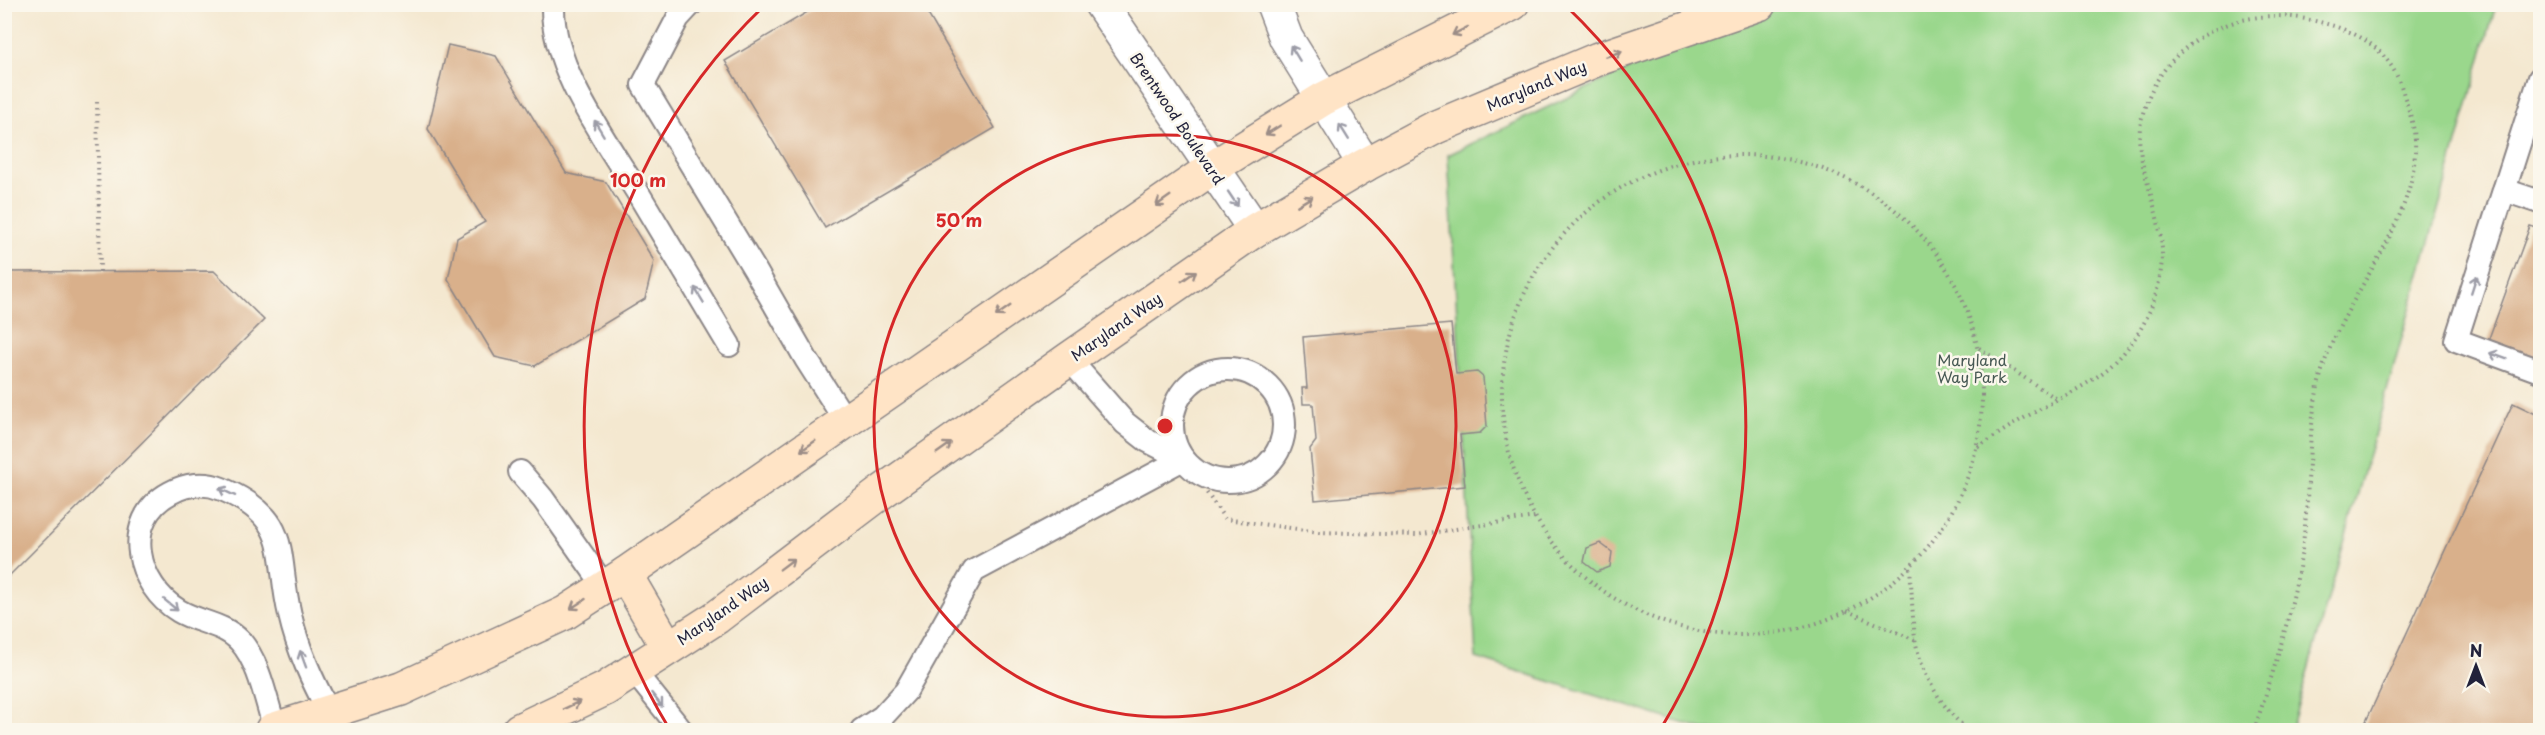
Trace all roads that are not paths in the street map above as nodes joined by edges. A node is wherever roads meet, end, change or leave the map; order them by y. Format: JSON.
{"nodes":[{"id":1,"x":552,"y":4,"type":"edge"},
{"id":2,"x":691,"y":4,"type":"edge"},
{"id":3,"x":1101,"y":4,"type":"edge"},
{"id":4,"x":1273,"y":4,"type":"edge"},
{"id":5,"x":1512,"y":4,"type":"edge"},
{"id":6,"x":1759,"y":4,"type":"edge"},
{"id":7,"x":2541,"y":78,"type":"edge"},
{"id":8,"x":1323,"y":99,"type":"junction"},
{"id":9,"x":1365,"y":165,"type":"junction"},
{"id":10,"x":1212,"y":168,"type":"junction"},
{"id":11,"x":2504,"y":190,"type":"junction"},
{"id":12,"x":2541,"y":202,"type":"edge"},
{"id":13,"x":1255,"y":230,"type":"junction"},
{"id":14,"x":729,"y":345,"type":"dead end"},
{"id":15,"x":1069,"y":359,"type":"junction"},
{"id":16,"x":2541,"y":371,"type":"edge"},
{"id":17,"x":846,"y":420,"type":"junction"},
{"id":18,"x":1184,"y":460,"type":"junction"},
{"id":19,"x":520,"y":472,"type":"dead end"},
{"id":20,"x":615,"y":580,"type":"junction"},
{"id":21,"x":668,"y":648,"type":"junction"},
{"id":22,"x":633,"y":670,"type":"junction"},
{"id":23,"x":328,"y":712,"type":"junction"},
{"id":24,"x":286,"y":728,"type":"edge"},
{"id":25,"x":519,"y":730,"type":"edge"},
{"id":26,"x":681,"y":730,"type":"edge"},
{"id":27,"x":862,"y":730,"type":"edge"}],
"edges":[{"from":14,"to":1,"type":"lane","one_way":true},
{"from":2,"to":17,"type":"lane"},
{"from":3,"to":10,"type":"street","name":"Brentwood Boulevard"},
{"from":8,"to":4,"type":"street","one_way":true},
{"from":5,"to":8,"type":"main road","one_way":true},
{"from":9,"to":6,"type":"main road","name":"Maryland Way","one_way":true},
{"from":7,"to":11,"type":"lane"},
{"from":9,"to":8,"type":"street","one_way":true},
{"from":8,"to":10,"type":"main road","one_way":true},
{"from":13,"to":9,"type":"main road","name":"Maryland Way","one_way":true},
{"from":10,"to":13,"type":"street","name":"Brentwood Boulevard","one_way":true},
{"from":10,"to":17,"type":"main road","one_way":true},
{"from":11,"to":12,"type":"lane"},
{"from":16,"to":11,"type":"lane","one_way":true},
{"from":15,"to":13,"type":"main road","name":"Maryland Way","one_way":true},
{"from":15,"to":18,"type":"lane"},
{"from":21,"to":15,"type":"main road","name":"Maryland Way","one_way":true},
{"from":17,"to":20,"type":"main road","one_way":true},
{"from":18,"to":18,"type":"lane"},
{"from":18,"to":27,"type":"lane"},
{"from":19,"to":20,"type":"lane"},
{"from":20,"to":21,"type":"main road"},
{"from":20,"to":23,"type":"main road","one_way":true},
{"from":21,"to":22,"type":"main road","name":"Maryland Way"},
{"from":25,"to":22,"type":"main road","name":"Maryland Way","one_way":true},
{"from":22,"to":26,"type":"lane","one_way":true},
{"from":23,"to":24,"type":"main road"},
{"from":23,"to":24,"type":"lane","one_way":true}]}
